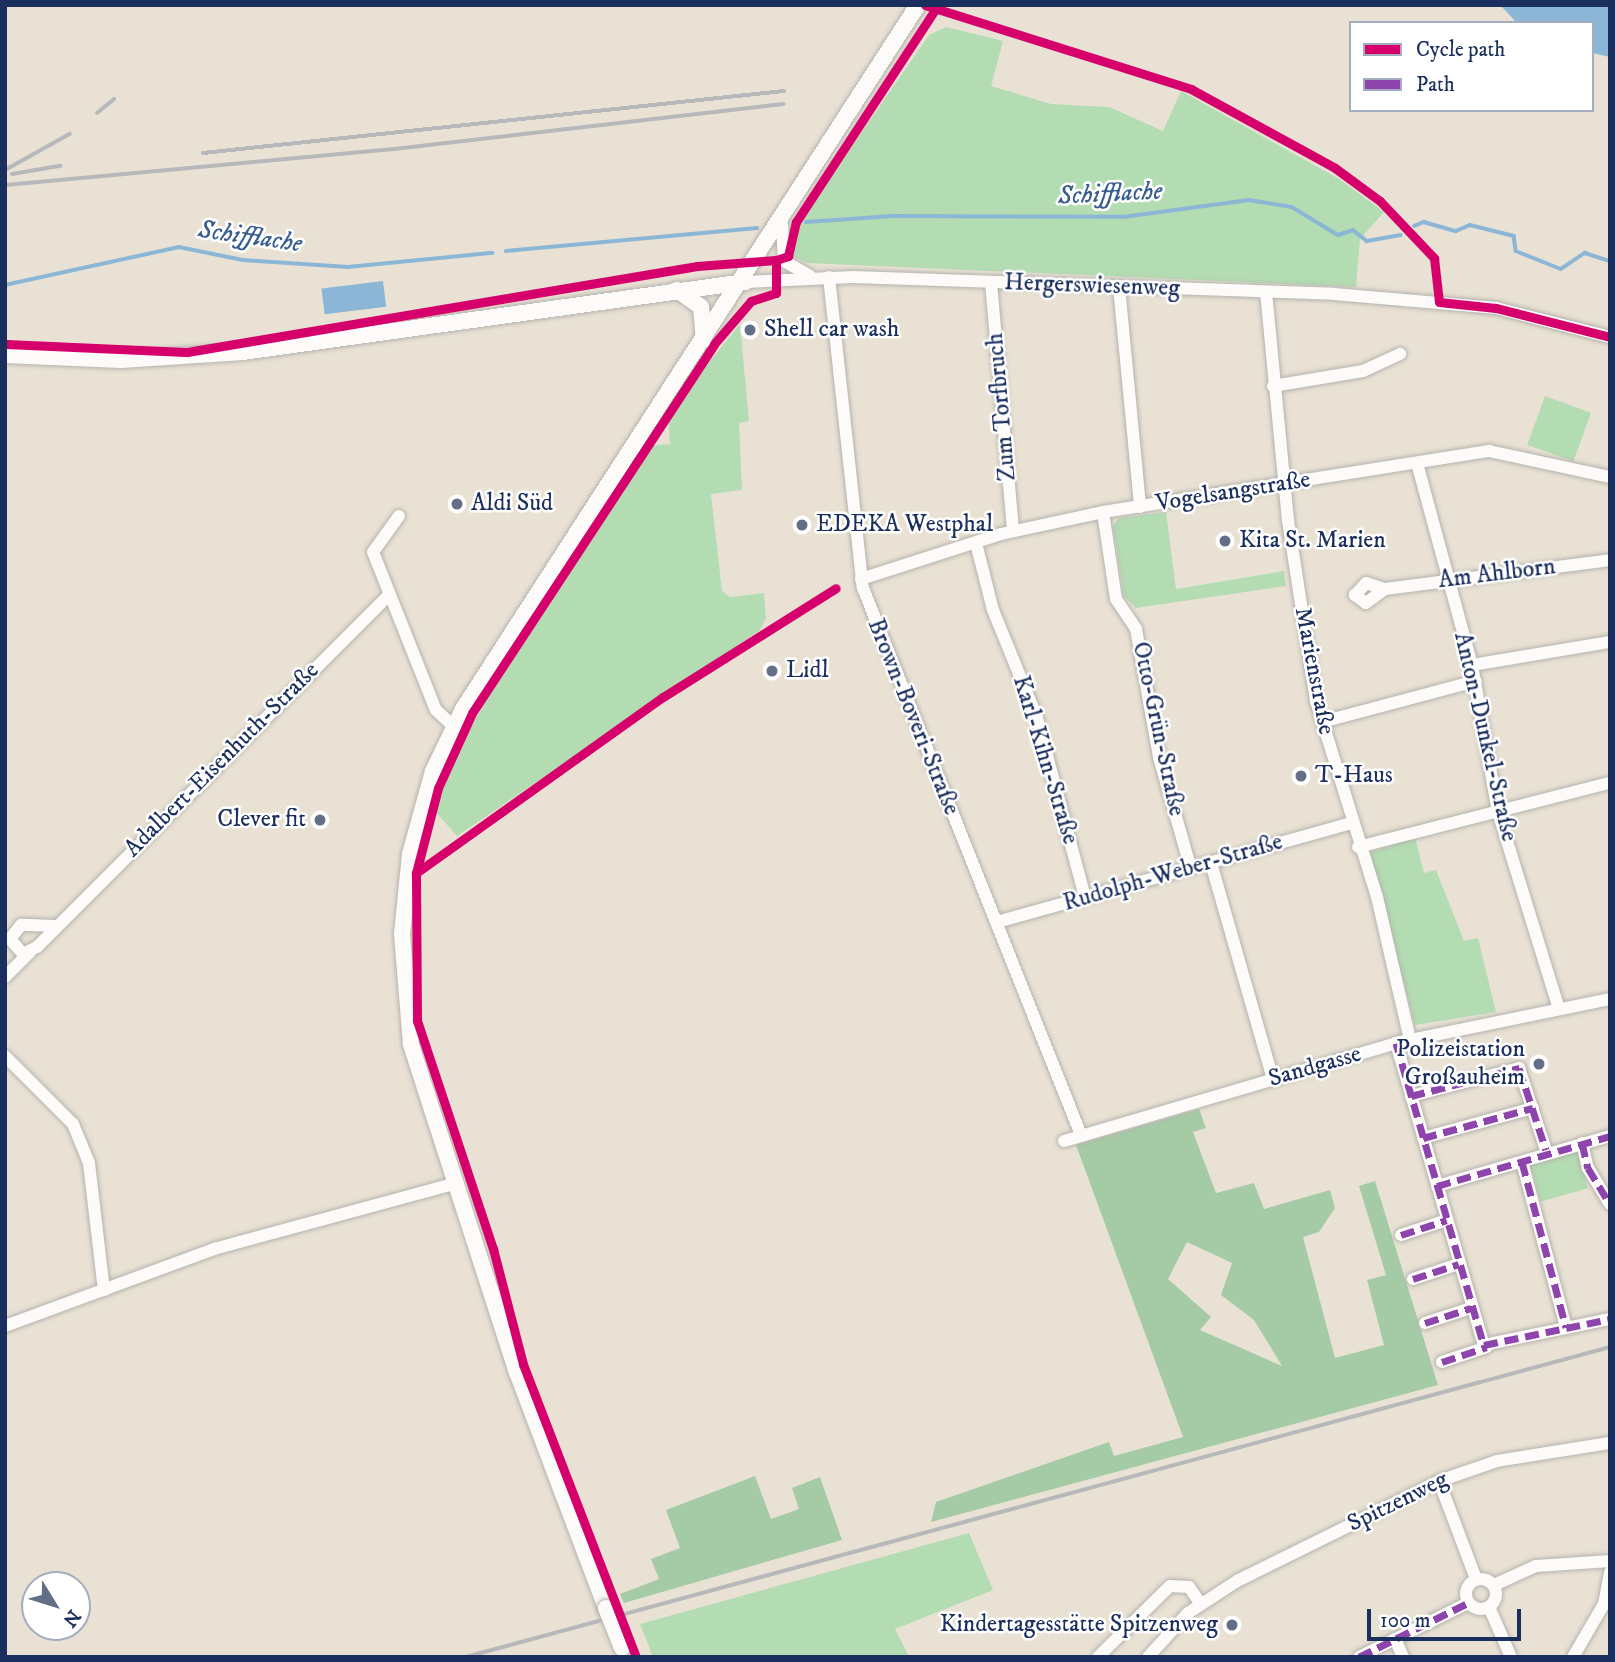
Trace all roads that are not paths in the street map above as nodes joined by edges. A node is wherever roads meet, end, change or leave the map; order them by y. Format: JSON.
{"nodes":[{"id":1,"x":918,"y":5,"type":"edge"},
{"id":2,"x":782,"y":225,"type":"junction"},
{"id":3,"x":829,"y":277,"type":"junction"},
{"id":4,"x":814,"y":278,"type":"junction"},
{"id":5,"x":744,"y":282,"type":"junction"},
{"id":6,"x":991,"y":283,"type":"junction"},
{"id":7,"x":1119,"y":287,"type":"junction"},
{"id":8,"x":674,"y":289,"type":"junction"},
{"id":9,"x":1266,"y":292,"type":"junction"},
{"id":10,"x":1610,"y":337,"type":"edge"},
{"id":11,"x":702,"y":344,"type":"junction"},
{"id":12,"x":1400,"y":354,"type":"dead end"},
{"id":13,"x":5,"y":355,"type":"edge"},
{"id":14,"x":1273,"y":386,"type":"junction"},
{"id":15,"x":1417,"y":463,"type":"junction"},
{"id":16,"x":1610,"y":477,"type":"edge"},
{"id":17,"x":1284,"y":484,"type":"junction"},
{"id":18,"x":1140,"y":507,"type":"junction"},
{"id":19,"x":1103,"y":512,"type":"junction"},
{"id":20,"x":399,"y":516,"type":"dead end"},
{"id":21,"x":1013,"y":531,"type":"junction"},
{"id":22,"x":976,"y":543,"type":"junction"},
{"id":23,"x":1610,"y":560,"type":"edge"},
{"id":24,"x":861,"y":579,"type":"junction"},
{"id":25,"x":1446,"y":581,"type":"junction"},
{"id":26,"x":1385,"y":589,"type":"dead end"},
{"id":27,"x":389,"y":595,"type":"junction"},
{"id":28,"x":1610,"y":642,"type":"edge"},
{"id":29,"x":1472,"y":665,"type":"junction"},
{"id":30,"x":1476,"y":681,"type":"junction"},
{"id":31,"x":1322,"y":722,"type":"junction"},
{"id":32,"x":453,"y":726,"type":"junction"},
{"id":33,"x":1610,"y":783,"type":"edge"},
{"id":34,"x":1498,"y":811,"type":"junction"},
{"id":35,"x":1349,"y":824,"type":"junction"},
{"id":36,"x":1358,"y":848,"type":"junction"},
{"id":37,"x":1211,"y":863,"type":"junction"},
{"id":38,"x":1191,"y":869,"type":"junction"},
{"id":39,"x":1085,"y":897,"type":"junction"},
{"id":40,"x":997,"y":922,"type":"junction"},
{"id":41,"x":56,"y":926,"type":"junction"},
{"id":42,"x":30,"y":952,"type":"junction"},
{"id":43,"x":5,"y":977,"type":"edge"},
{"id":44,"x":1610,"y":999,"type":"edge"},
{"id":45,"x":1559,"y":1009,"type":"junction"},
{"id":46,"x":1410,"y":1040,"type":"junction"},
{"id":47,"x":1396,"y":1043,"type":"junction"},
{"id":48,"x":5,"y":1056,"type":"edge"},
{"id":49,"x":1273,"y":1079,"type":"junction"},
{"id":50,"x":1411,"y":1096,"type":"junction"},
{"id":51,"x":1533,"y":1108,"type":"junction"},
{"id":52,"x":1081,"y":1135,"type":"junction"},
{"id":53,"x":1610,"y":1136,"type":"edge"},
{"id":54,"x":1423,"y":1138,"type":"junction"},
{"id":55,"x":1064,"y":1140,"type":"dead end"},
{"id":56,"x":1582,"y":1143,"type":"junction"},
{"id":57,"x":1546,"y":1150,"type":"junction"},
{"id":58,"x":1522,"y":1162,"type":"junction"},
{"id":59,"x":457,"y":1183,"type":"junction"},
{"id":60,"x":1437,"y":1186,"type":"junction"},
{"id":61,"x":1610,"y":1204,"type":"edge"},
{"id":62,"x":1447,"y":1220,"type":"junction"},
{"id":63,"x":1401,"y":1235,"type":"dead end"},
{"id":64,"x":1459,"y":1264,"type":"junction"},
{"id":65,"x":1413,"y":1279,"type":"dead end"},
{"id":66,"x":104,"y":1290,"type":"junction"},
{"id":67,"x":1471,"y":1308,"type":"junction"},
{"id":68,"x":1610,"y":1319,"type":"edge"},
{"id":69,"x":1425,"y":1323,"type":"dead end"},
{"id":70,"x":5,"y":1326,"type":"edge"},
{"id":71,"x":1566,"y":1327,"type":"junction"},
{"id":72,"x":1487,"y":1347,"type":"junction"},
{"id":73,"x":1442,"y":1362,"type":"dead end"},
{"id":74,"x":1610,"y":1443,"type":"edge"},
{"id":75,"x":1439,"y":1481,"type":"junction"},
{"id":76,"x":1610,"y":1561,"type":"edge"},
{"id":77,"x":1610,"y":1572,"type":"edge"},
{"id":78,"x":1476,"y":1579,"type":"junction"},
{"id":79,"x":1494,"y":1585,"type":"junction"},
{"id":80,"x":1468,"y":1603,"type":"junction"},
{"id":81,"x":1201,"y":1604,"type":"junction"},
{"id":82,"x":1607,"y":1606,"type":"edge"},
{"id":83,"x":1489,"y":1607,"type":"junction"},
{"id":84,"x":1395,"y":1639,"type":"junction"},
{"id":85,"x":623,"y":1652,"type":"edge"},
{"id":86,"x":1576,"y":1656,"type":"edge"},
{"id":87,"x":1098,"y":1657,"type":"edge"},
{"id":88,"x":1148,"y":1657,"type":"edge"},
{"id":89,"x":1359,"y":1657,"type":"edge"},
{"id":90,"x":1403,"y":1657,"type":"edge"},
{"id":91,"x":1511,"y":1657,"type":"edge"}],
"edges":[{"from":1,"to":2,"type":"main road"},
{"from":2,"to":4,"type":"street"},
{"from":2,"to":5,"type":"main road"},
{"from":3,"to":4,"type":"street","name":"Hergerswiesenweg"},
{"from":3,"to":6,"type":"street","name":"Hergerswiesenweg"},
{"from":3,"to":24,"type":"street","name":"Brown-Boveri-Straße"},
{"from":4,"to":5,"type":"street","name":"Hergerswiesenweg"},
{"from":5,"to":8,"type":"main road"},
{"from":5,"to":11,"type":"main road"},
{"from":6,"to":7,"type":"street","name":"Hergerswiesenweg"},
{"from":6,"to":21,"type":"street","name":"Zum Torfbruch"},
{"from":7,"to":9,"type":"street","name":"Hergerswiesenweg"},
{"from":7,"to":18,"type":"street"},
{"from":8,"to":11,"type":"main road"},
{"from":8,"to":13,"type":"main road"},
{"from":9,"to":10,"type":"street","name":"Hergerswiesenweg"},
{"from":9,"to":14,"type":"street","name":"Marienstraße"},
{"from":11,"to":32,"type":"main road"},
{"from":12,"to":14,"type":"street"},
{"from":14,"to":17,"type":"street","name":"Marienstraße"},
{"from":15,"to":16,"type":"street","name":"Vogelsangstraße"},
{"from":15,"to":17,"type":"street","name":"Vogelsangstraße"},
{"from":15,"to":25,"type":"street","name":"Anton-Dunkel-Straße"},
{"from":17,"to":18,"type":"street","name":"Vogelsangstraße"},
{"from":17,"to":31,"type":"street","name":"Marienstraße"},
{"from":18,"to":19,"type":"street","name":"Vogelsangstraße"},
{"from":19,"to":21,"type":"street","name":"Vogelsangstraße"},
{"from":19,"to":38,"type":"street","name":"Otto-Grün-Straße"},
{"from":20,"to":27,"type":"street"},
{"from":21,"to":22,"type":"street","name":"Vogelsangstraße"},
{"from":22,"to":24,"type":"street","name":"Vogelsangstraße"},
{"from":22,"to":39,"type":"street","name":"Karl-Kihn-Straße"},
{"from":23,"to":25,"type":"street","name":"Am Ahlborn"},
{"from":24,"to":40,"type":"street","name":"Brown-Boveri-Straße"},
{"from":25,"to":26,"type":"street","name":"Am Ahlborn"},
{"from":25,"to":29,"type":"street","name":"Anton-Dunkel-Straße"},
{"from":27,"to":32,"type":"street"},
{"from":27,"to":41,"type":"street","name":"Adalbert-Eisenhuth-Straße"},
{"from":28,"to":29,"type":"street"},
{"from":29,"to":30,"type":"street","name":"Anton-Dunkel-Straße"},
{"from":30,"to":31,"type":"street"},
{"from":30,"to":34,"type":"street","name":"Anton-Dunkel-Straße"},
{"from":31,"to":35,"type":"street","name":"Marienstraße"},
{"from":32,"to":59,"type":"main road"},
{"from":33,"to":34,"type":"street"},
{"from":34,"to":36,"type":"street"},
{"from":34,"to":45,"type":"street","name":"Anton-Dunkel-Straße"},
{"from":35,"to":36,"type":"street","name":"Marienstraße"},
{"from":35,"to":37,"type":"street","name":"Rudolph-Weber-Straße"},
{"from":36,"to":46,"type":"street","name":"Marienstraße"},
{"from":37,"to":38,"type":"street","name":"Rudolph-Weber-Straße"},
{"from":37,"to":49,"type":"street"},
{"from":38,"to":39,"type":"street","name":"Rudolph-Weber-Straße"},
{"from":39,"to":40,"type":"street","name":"Rudolph-Weber-Straße"},
{"from":40,"to":52,"type":"street","name":"Brown-Boveri-Straße"},
{"from":41,"to":42,"type":"street","name":"Adalbert-Eisenhuth-Straße"},
{"from":41,"to":42,"type":"street"},
{"from":42,"to":43,"type":"street","name":"Adalbert-Eisenhuth-Straße"},
{"from":44,"to":45,"type":"street","name":"Sandgasse"},
{"from":45,"to":46,"type":"street","name":"Sandgasse"},
{"from":46,"to":47,"type":"street","name":"Sandgasse"},
{"from":47,"to":49,"type":"street","name":"Sandgasse"},
{"from":47,"to":50,"type":"street"},
{"from":48,"to":66,"type":"street"},
{"from":49,"to":52,"type":"street","name":"Sandgasse"},
{"from":50,"to":51,"type":"street"},
{"from":50,"to":54,"type":"street"},
{"from":51,"to":54,"type":"street"},
{"from":51,"to":57,"type":"street"},
{"from":52,"to":55,"type":"street","name":"Sandgasse"},
{"from":53,"to":56,"type":"street"},
{"from":54,"to":60,"type":"street"},
{"from":56,"to":57,"type":"street"},
{"from":56,"to":61,"type":"street"},
{"from":57,"to":58,"type":"street"},
{"from":58,"to":60,"type":"street"},
{"from":58,"to":71,"type":"street"},
{"from":59,"to":66,"type":"street"},
{"from":59,"to":85,"type":"main road","bridge":true},
{"from":60,"to":62,"type":"street"},
{"from":62,"to":63,"type":"street"},
{"from":62,"to":64,"type":"street"},
{"from":64,"to":65,"type":"street"},
{"from":64,"to":67,"type":"street"},
{"from":66,"to":70,"type":"street"},
{"from":67,"to":69,"type":"street"},
{"from":67,"to":72,"type":"street"},
{"from":68,"to":71,"type":"street"},
{"from":71,"to":72,"type":"street"},
{"from":72,"to":73,"type":"street"},
{"from":74,"to":75,"type":"street","name":"Spitzenweg"},
{"from":75,"to":78,"type":"street"},
{"from":75,"to":81,"type":"street","name":"Spitzenweg"},
{"from":76,"to":79,"type":"street"},
{"from":77,"to":82,"type":"street"},
{"from":78,"to":79,"type":"street"},
{"from":78,"to":80,"type":"street"},
{"from":79,"to":83,"type":"street"},
{"from":80,"to":83,"type":"street"},
{"from":80,"to":84,"type":"street"},
{"from":81,"to":87,"type":"street"},
{"from":81,"to":88,"type":"street","name":"Spitzenweg"},
{"from":82,"to":86,"type":"street"},
{"from":83,"to":91,"type":"street"},
{"from":84,"to":89,"type":"street"},
{"from":84,"to":90,"type":"street"}]}
